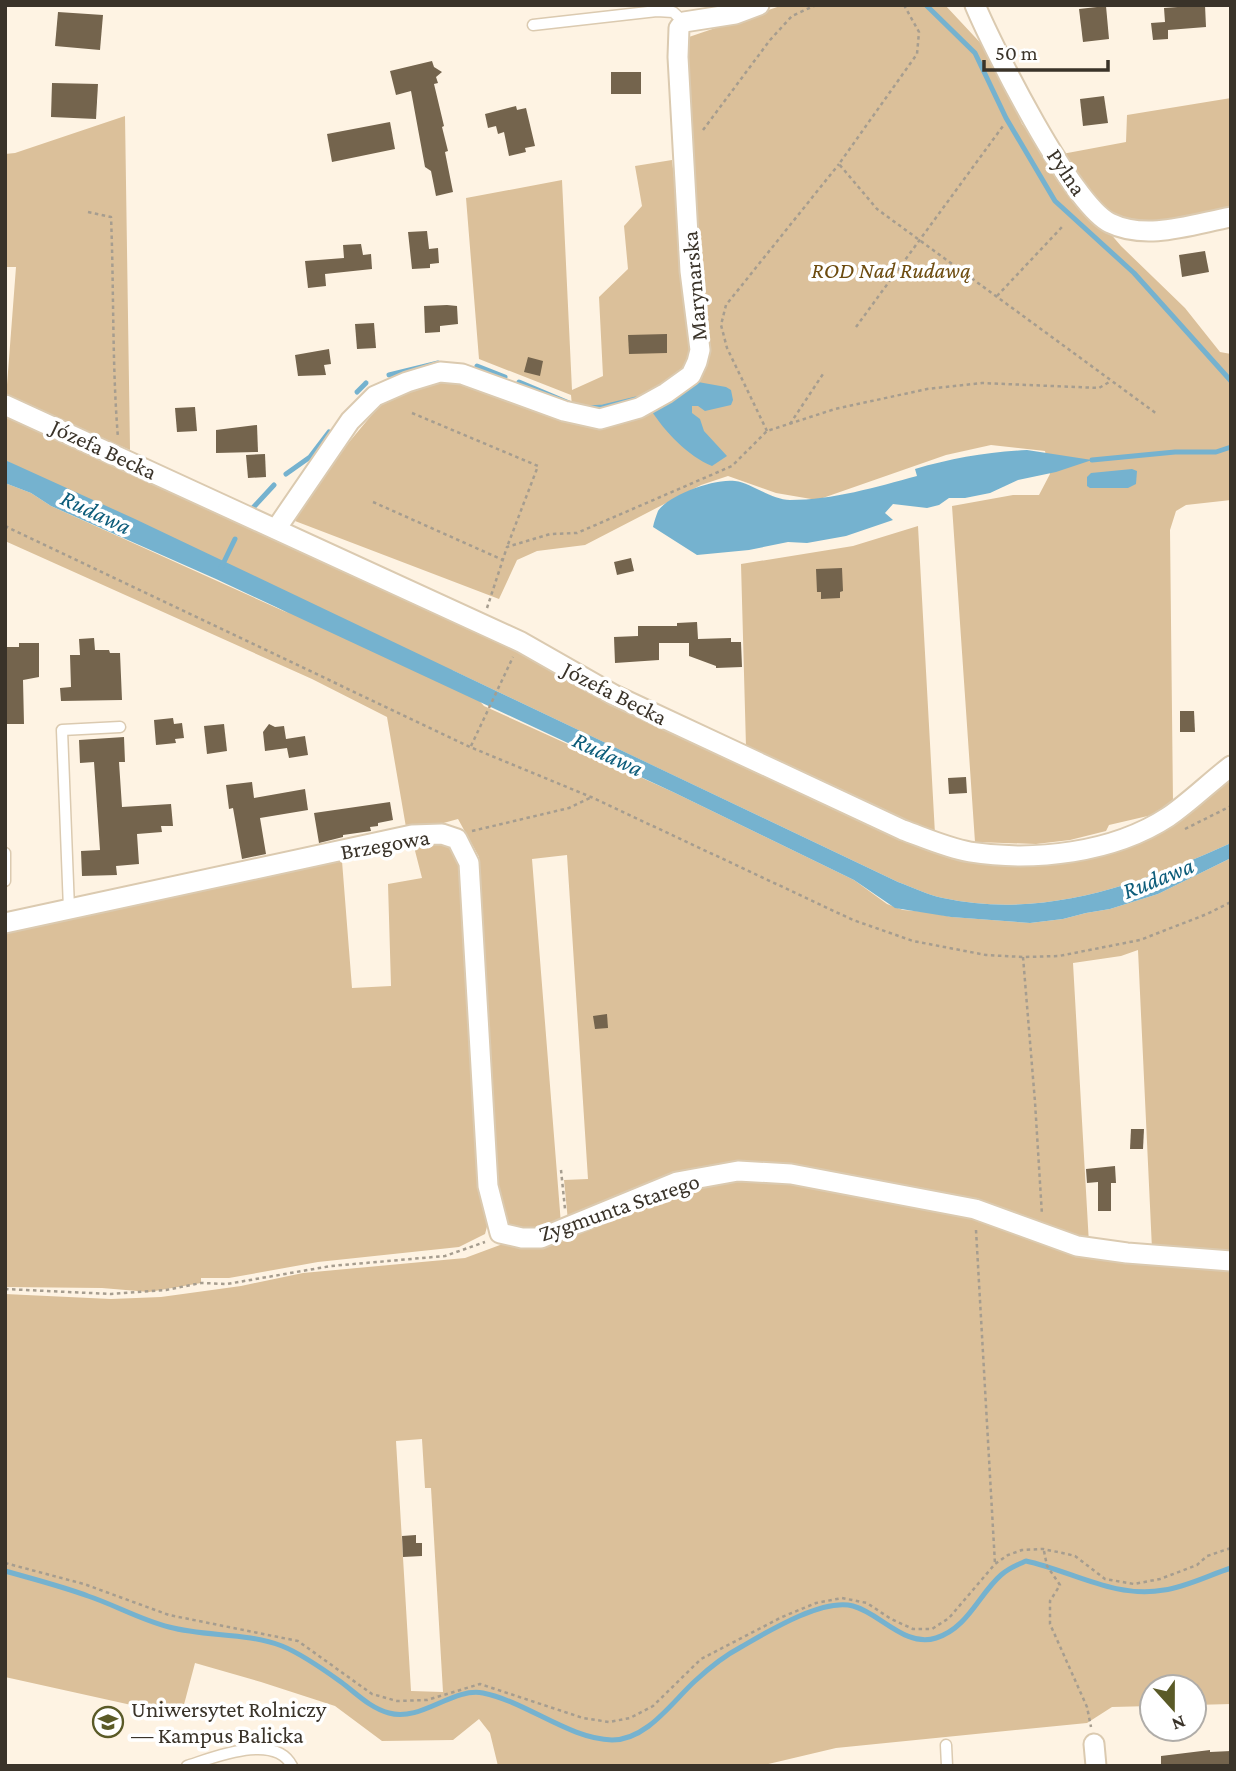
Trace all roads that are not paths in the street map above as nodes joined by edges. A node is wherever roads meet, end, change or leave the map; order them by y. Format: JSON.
{"nodes":[{"id":1,"x":759,"y":5,"type":"edge"},
{"id":2,"x":975,"y":5,"type":"edge"},
{"id":3,"x":729,"y":10,"type":"edge"},
{"id":4,"x":677,"y":13,"type":"edge"},
{"id":5,"x":533,"y":25,"type":"dead end"},
{"id":6,"x":1231,"y":217,"type":"edge"},
{"id":7,"x":5,"y":405,"type":"edge"},
{"id":8,"x":276,"y":529,"type":"junction"},
{"id":9,"x":120,"y":727,"type":"dead end"},
{"id":10,"x":1231,"y":766,"type":"edge"},
{"id":11,"x":5,"y":853,"type":"edge"},
{"id":12,"x":5,"y":881,"type":"edge"},
{"id":13,"x":69,"y":909,"type":"junction"},
{"id":14,"x":5,"y":923,"type":"edge"},
{"id":15,"x":500,"y":1233,"type":"joint"},
{"id":16,"x":1231,"y":1261,"type":"edge"},
{"id":17,"x":1094,"y":1744,"type":"road end"},
{"id":18,"x":946,"y":1745,"type":"dead end"},
{"id":19,"x":187,"y":1766,"type":"edge"},
{"id":20,"x":292,"y":1766,"type":"edge"},
{"id":21,"x":947,"y":1766,"type":"edge"},
{"id":22,"x":1096,"y":1766,"type":"edge"}],
"edges":[{"from":1,"to":3,"type":"street"},
{"from":2,"to":6,"type":"street","name":"Pylna"},
{"from":3,"to":4,"type":"street"},
{"from":4,"to":5,"type":"lane"},
{"from":4,"to":8,"type":"street","name":"Marynarska"},
{"from":7,"to":8,"type":"street","name":"Józefa Becka"},
{"from":8,"to":10,"type":"street","name":"Józefa Becka"},
{"from":9,"to":13,"type":"lane"},
{"from":11,"to":12,"type":"lane"},
{"from":13,"to":14,"type":"street","name":"Brzegowa"},
{"from":13,"to":15,"type":"street","name":"Brzegowa"},
{"from":15,"to":16,"type":"street","name":"Zygmunta Starego"},
{"from":17,"to":22,"type":"street"},
{"from":18,"to":21,"type":"lane"},
{"from":19,"to":20,"type":"lane"}]}
